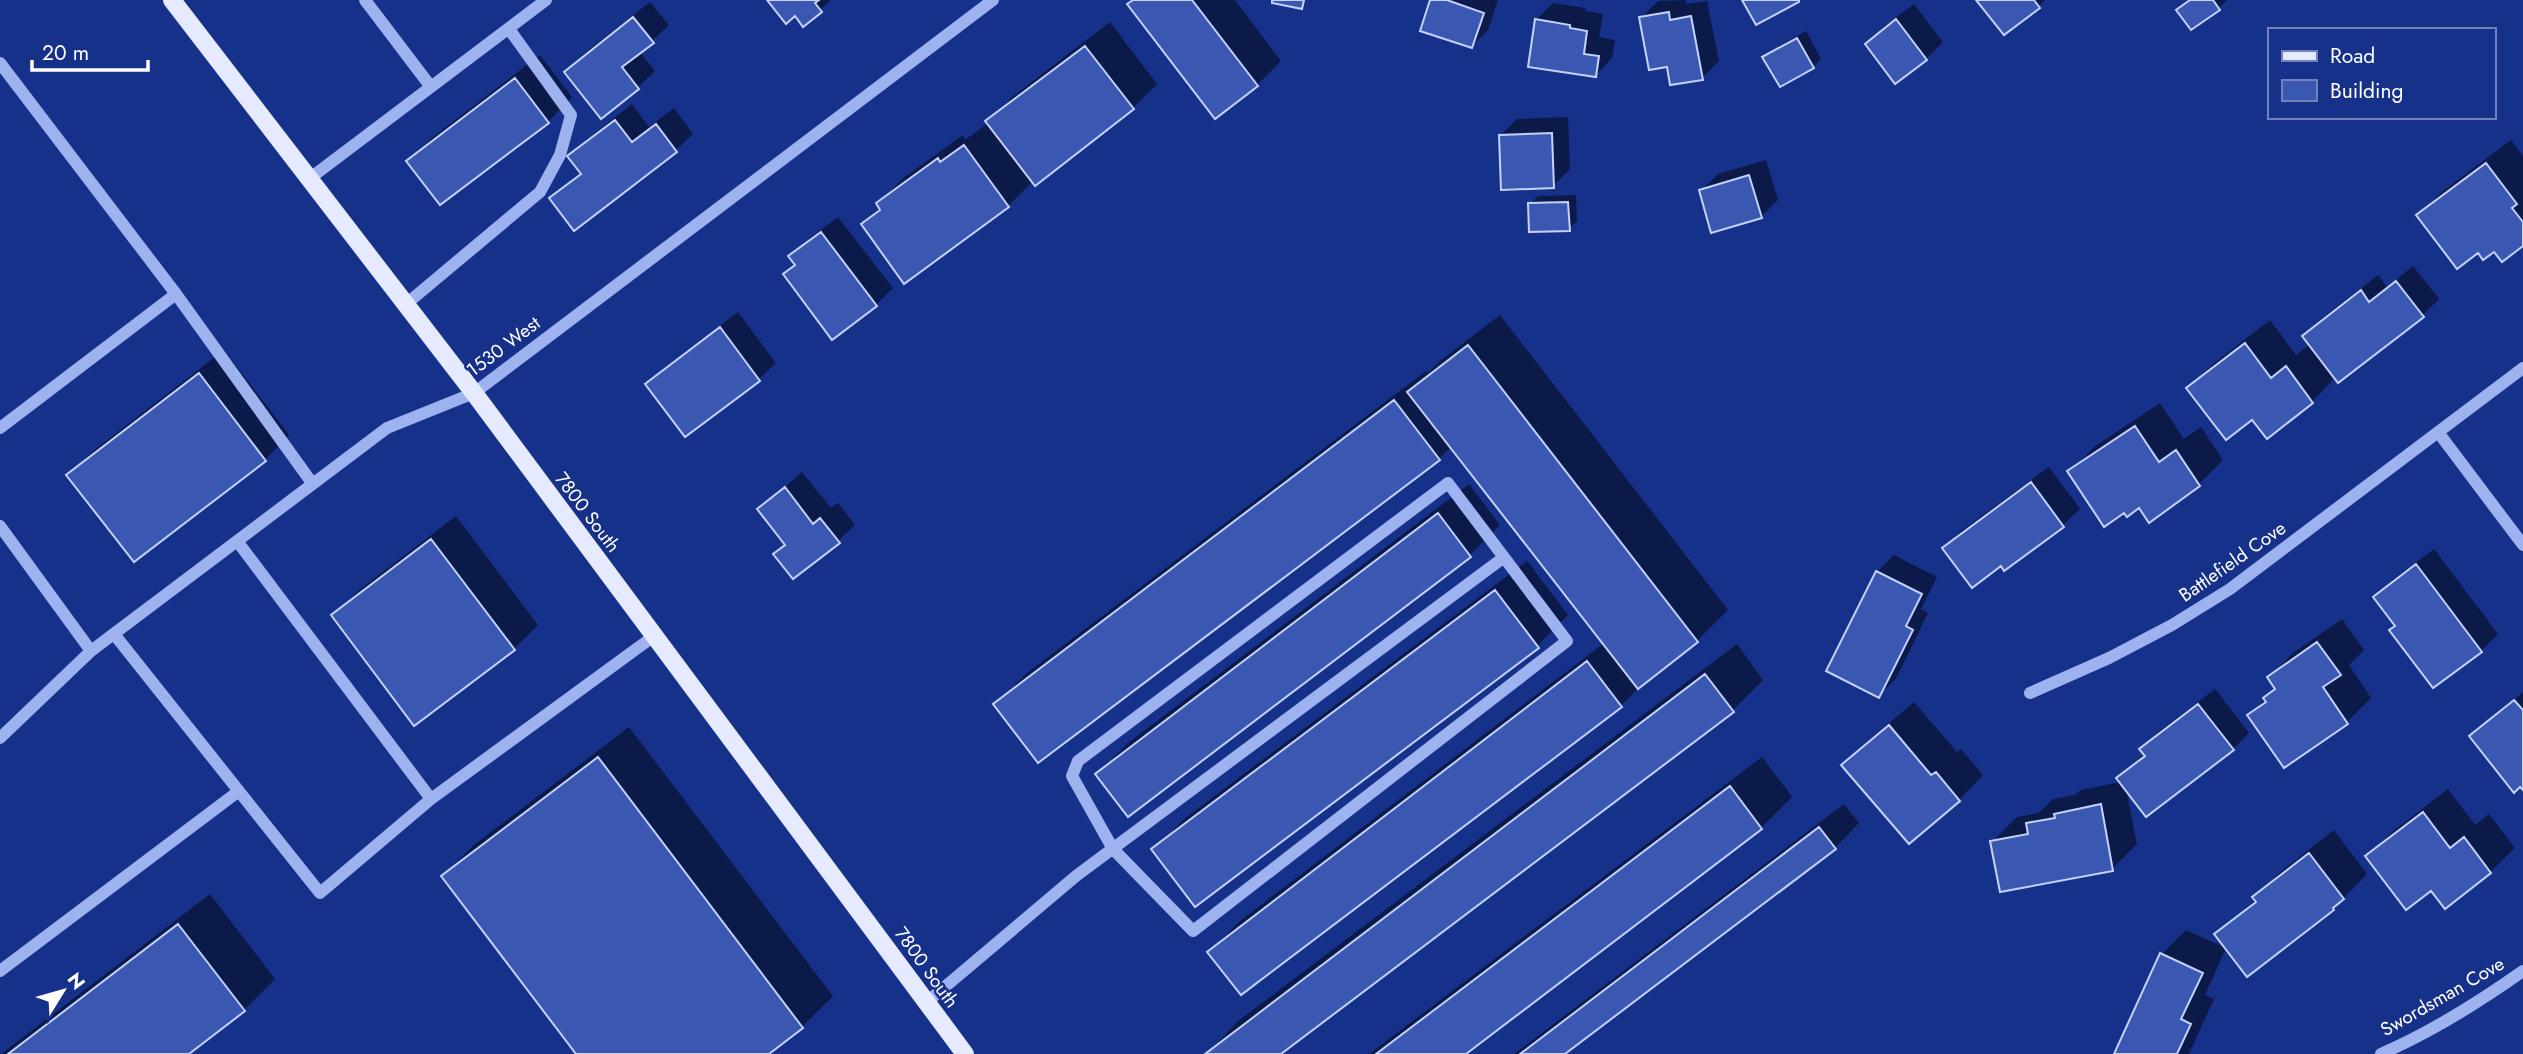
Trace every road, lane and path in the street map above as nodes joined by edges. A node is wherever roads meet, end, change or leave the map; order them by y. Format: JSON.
{"nodes":[{"id":1,"x":365,"y":0,"type":"edge"},
{"id":2,"x":546,"y":0,"type":"edge"},
{"id":3,"x":993,"y":0,"type":"edge"},
{"id":4,"x":176,"y":1,"type":"edge"},
{"id":5,"x":509,"y":29,"type":"junction"},
{"id":6,"x":0,"y":63,"type":"edge"},
{"id":7,"x":431,"y":88,"type":"junction"},
{"id":8,"x":309,"y":179,"type":"junction"},
{"id":9,"x":176,"y":294,"type":"junction"},
{"id":10,"x":405,"y":304,"type":"junction"},
{"id":11,"x":2523,"y":368,"type":"edge"},
{"id":12,"x":474,"y":393,"type":"junction"},
{"id":13,"x":0,"y":428,"type":"edge"},
{"id":14,"x":2438,"y":432,"type":"junction"},
{"id":15,"x":312,"y":483,"type":"junction"},
{"id":16,"x":0,"y":526,"type":"edge"},
{"id":17,"x":237,"y":541,"type":"junction"},
{"id":18,"x":2523,"y":545,"type":"edge"},
{"id":19,"x":1503,"y":558,"type":"junction"},
{"id":20,"x":114,"y":634,"type":"junction"},
{"id":21,"x":654,"y":636,"type":"junction"},
{"id":22,"x":92,"y":651,"type":"junction"},
{"id":23,"x":2030,"y":693,"type":"dead end"},
{"id":24,"x":0,"y":738,"type":"edge"},
{"id":25,"x":239,"y":790,"type":"junction"},
{"id":26,"x":432,"y":799,"type":"junction"},
{"id":27,"x":1113,"y":849,"type":"junction"},
{"id":28,"x":0,"y":971,"type":"edge"},
{"id":29,"x":2523,"y":971,"type":"edge"},
{"id":30,"x":927,"y":1002,"type":"junction"},
{"id":31,"x":965,"y":1054,"type":"edge"},
{"id":32,"x":2381,"y":1054,"type":"edge"}],
"edges":[{"from":1,"to":7,"type":"street"},
{"from":2,"to":5,"type":"street"},
{"from":3,"to":12,"type":"street","name":"1530 West"},
{"from":4,"to":8,"type":"main road","name":"7800 South"},
{"from":5,"to":7,"type":"street"},
{"from":5,"to":10,"type":"street"},
{"from":6,"to":9,"type":"street"},
{"from":7,"to":8,"type":"street"},
{"from":8,"to":10,"type":"main road","name":"7800 South"},
{"from":9,"to":13,"type":"street"},
{"from":9,"to":15,"type":"street"},
{"from":10,"to":12,"type":"main road","name":"7800 South"},
{"from":11,"to":14,"type":"street","name":"Battlefield Cove"},
{"from":12,"to":15,"type":"street","name":"1530 West"},
{"from":12,"to":21,"type":"main road","name":"7800 South"},
{"from":14,"to":18,"type":"street"},
{"from":14,"to":23,"type":"street","name":"Battlefield Cove"},
{"from":15,"to":17,"type":"street","name":"1530 West"},
{"from":16,"to":22,"type":"street"},
{"from":17,"to":20,"type":"street","name":"1530 West"},
{"from":17,"to":26,"type":"street"},
{"from":19,"to":27,"type":"street"},
{"from":19,"to":27,"type":"street"},
{"from":19,"to":27,"type":"street"},
{"from":20,"to":22,"type":"street","name":"1530 West"},
{"from":20,"to":25,"type":"street"},
{"from":21,"to":26,"type":"street"},
{"from":21,"to":30,"type":"main road","name":"7800 South"},
{"from":22,"to":24,"type":"street","name":"1530 West"},
{"from":25,"to":26,"type":"street"},
{"from":25,"to":28,"type":"street"},
{"from":27,"to":30,"type":"street"},
{"from":29,"to":32,"type":"street","name":"Swordsman Cove"},
{"from":30,"to":31,"type":"main road","name":"7800 South"}]}
